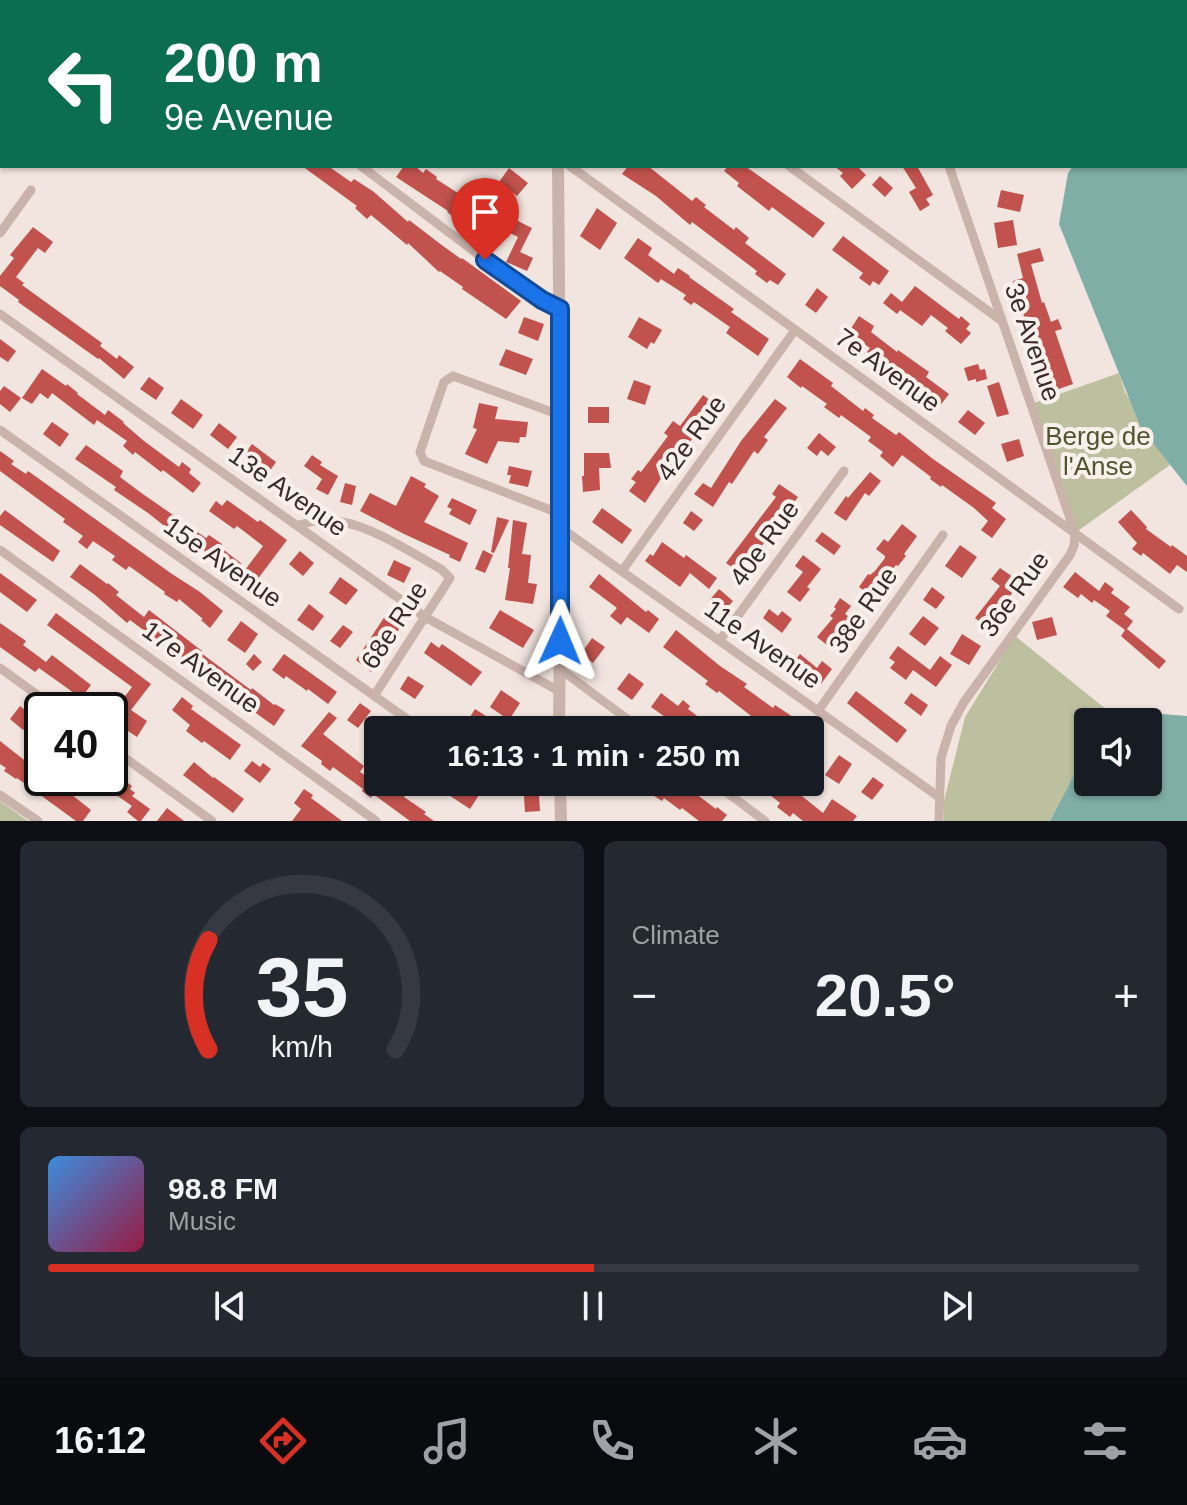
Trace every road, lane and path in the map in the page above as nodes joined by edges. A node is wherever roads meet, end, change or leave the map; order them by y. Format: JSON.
{"nodes":[{"id":1,"x":364,"y":168,"type":"edge"},
{"id":2,"x":558,"y":168,"type":"edge"},
{"id":3,"x":573,"y":168,"type":"edge"},
{"id":4,"x":792,"y":168,"type":"edge"},
{"id":5,"x":950,"y":168,"type":"edge"},
{"id":6,"x":31,"y":190,"type":"dead end"},
{"id":7,"x":0,"y":233,"type":"edge"},
{"id":8,"x":560,"y":309,"type":"junction"},
{"id":9,"x":0,"y":314,"type":"edge"},
{"id":10,"x":1002,"y":321,"type":"junction"},
{"id":11,"x":795,"y":330,"type":"junction"},
{"id":12,"x":560,"y":415,"type":"junction"},
{"id":13,"x":0,"y":430,"type":"edge"},
{"id":14,"x":844,"y":471,"type":"dead end"},
{"id":15,"x":561,"y":521,"type":"junction"},
{"id":16,"x":299,"y":525,"type":"junction"},
{"id":17,"x":1075,"y":533,"type":"junction"},
{"id":18,"x":943,"y":535,"type":"dead end"},
{"id":19,"x":0,"y":550,"type":"edge"},
{"id":20,"x":622,"y":571,"type":"junction"},
{"id":21,"x":1179,"y":609,"type":"dead end"},
{"id":22,"x":425,"y":617,"type":"junction"},
{"id":23,"x":720,"y":640,"type":"junction"},
{"id":24,"x":0,"y":668,"type":"edge"},
{"id":25,"x":560,"y":669,"type":"junction"},
{"id":26,"x":559,"y":691,"type":"junction"},
{"id":27,"x":33,"y":692,"type":"edge"},
{"id":28,"x":374,"y":696,"type":"junction"},
{"id":29,"x":818,"y":711,"type":"junction"},
{"id":30,"x":402,"y":716,"type":"edge"},
{"id":31,"x":559,"y":716,"type":"edge"},
{"id":32,"x":623,"y":716,"type":"edge"},
{"id":33,"x":128,"y":760,"type":"edge"},
{"id":34,"x":0,"y":795,"type":"edge"},
{"id":35,"x":560,"y":796,"type":"edge"},
{"id":36,"x":732,"y":796,"type":"edge"},
{"id":37,"x":939,"y":797,"type":"junction"},
{"id":38,"x":38,"y":821,"type":"edge"},
{"id":39,"x":212,"y":821,"type":"edge"},
{"id":40,"x":376,"y":821,"type":"edge"},
{"id":41,"x":561,"y":821,"type":"edge"},
{"id":42,"x":765,"y":821,"type":"edge"},
{"id":43,"x":939,"y":821,"type":"edge"}],
"edges":[{"from":1,"to":8,"type":"street"},
{"from":2,"to":8,"type":"street"},
{"from":3,"to":11,"type":"street","name":"7e Avenue"},
{"from":4,"to":10,"type":"street"},
{"from":5,"to":10,"type":"street","name":"3e Avenue"},
{"from":6,"to":7,"type":"street"},
{"from":8,"to":12,"type":"street"},
{"from":9,"to":16,"type":"street","name":"13e Avenue"},
{"from":10,"to":17,"type":"street","name":"3e Avenue"},
{"from":11,"to":17,"type":"street","name":"7e Avenue"},
{"from":11,"to":20,"type":"street","name":"42e Rue"},
{"from":12,"to":15,"type":"street"},
{"from":12,"to":15,"type":"street","name":"11e Avenue"},
{"from":13,"to":28,"type":"street","name":"15e Avenue"},
{"from":14,"to":23,"type":"street","name":"40e Rue"},
{"from":15,"to":20,"type":"street","name":"11e Avenue"},
{"from":15,"to":25,"type":"street"},
{"from":16,"to":22,"type":"street","name":"13e Avenue"},
{"from":16,"to":22,"type":"street","name":"68e Rue"},
{"from":17,"to":21,"type":"street","name":"7e Avenue"},
{"from":17,"to":37,"type":"street","name":"36e Rue"},
{"from":18,"to":29,"type":"street","name":"38e Rue"},
{"from":19,"to":40,"type":"street","name":"17e Avenue"},
{"from":20,"to":23,"type":"street","name":"11e Avenue"},
{"from":22,"to":26,"type":"street","name":"13e Avenue"},
{"from":22,"to":28,"type":"street","name":"68e Rue"},
{"from":23,"to":29,"type":"street","name":"11e Avenue"},
{"from":24,"to":27,"type":"street"},
{"from":25,"to":26,"type":"street"},
{"from":25,"to":32,"type":"street"},
{"from":26,"to":31,"type":"street"},
{"from":28,"to":30,"type":"street","name":"15e Avenue"},
{"from":29,"to":37,"type":"street","name":"11e Avenue"},
{"from":33,"to":39,"type":"street"},
{"from":34,"to":38,"type":"street"},
{"from":35,"to":41,"type":"street"},
{"from":36,"to":42,"type":"street"},
{"from":37,"to":43,"type":"street","name":"36e Rue"}]}
